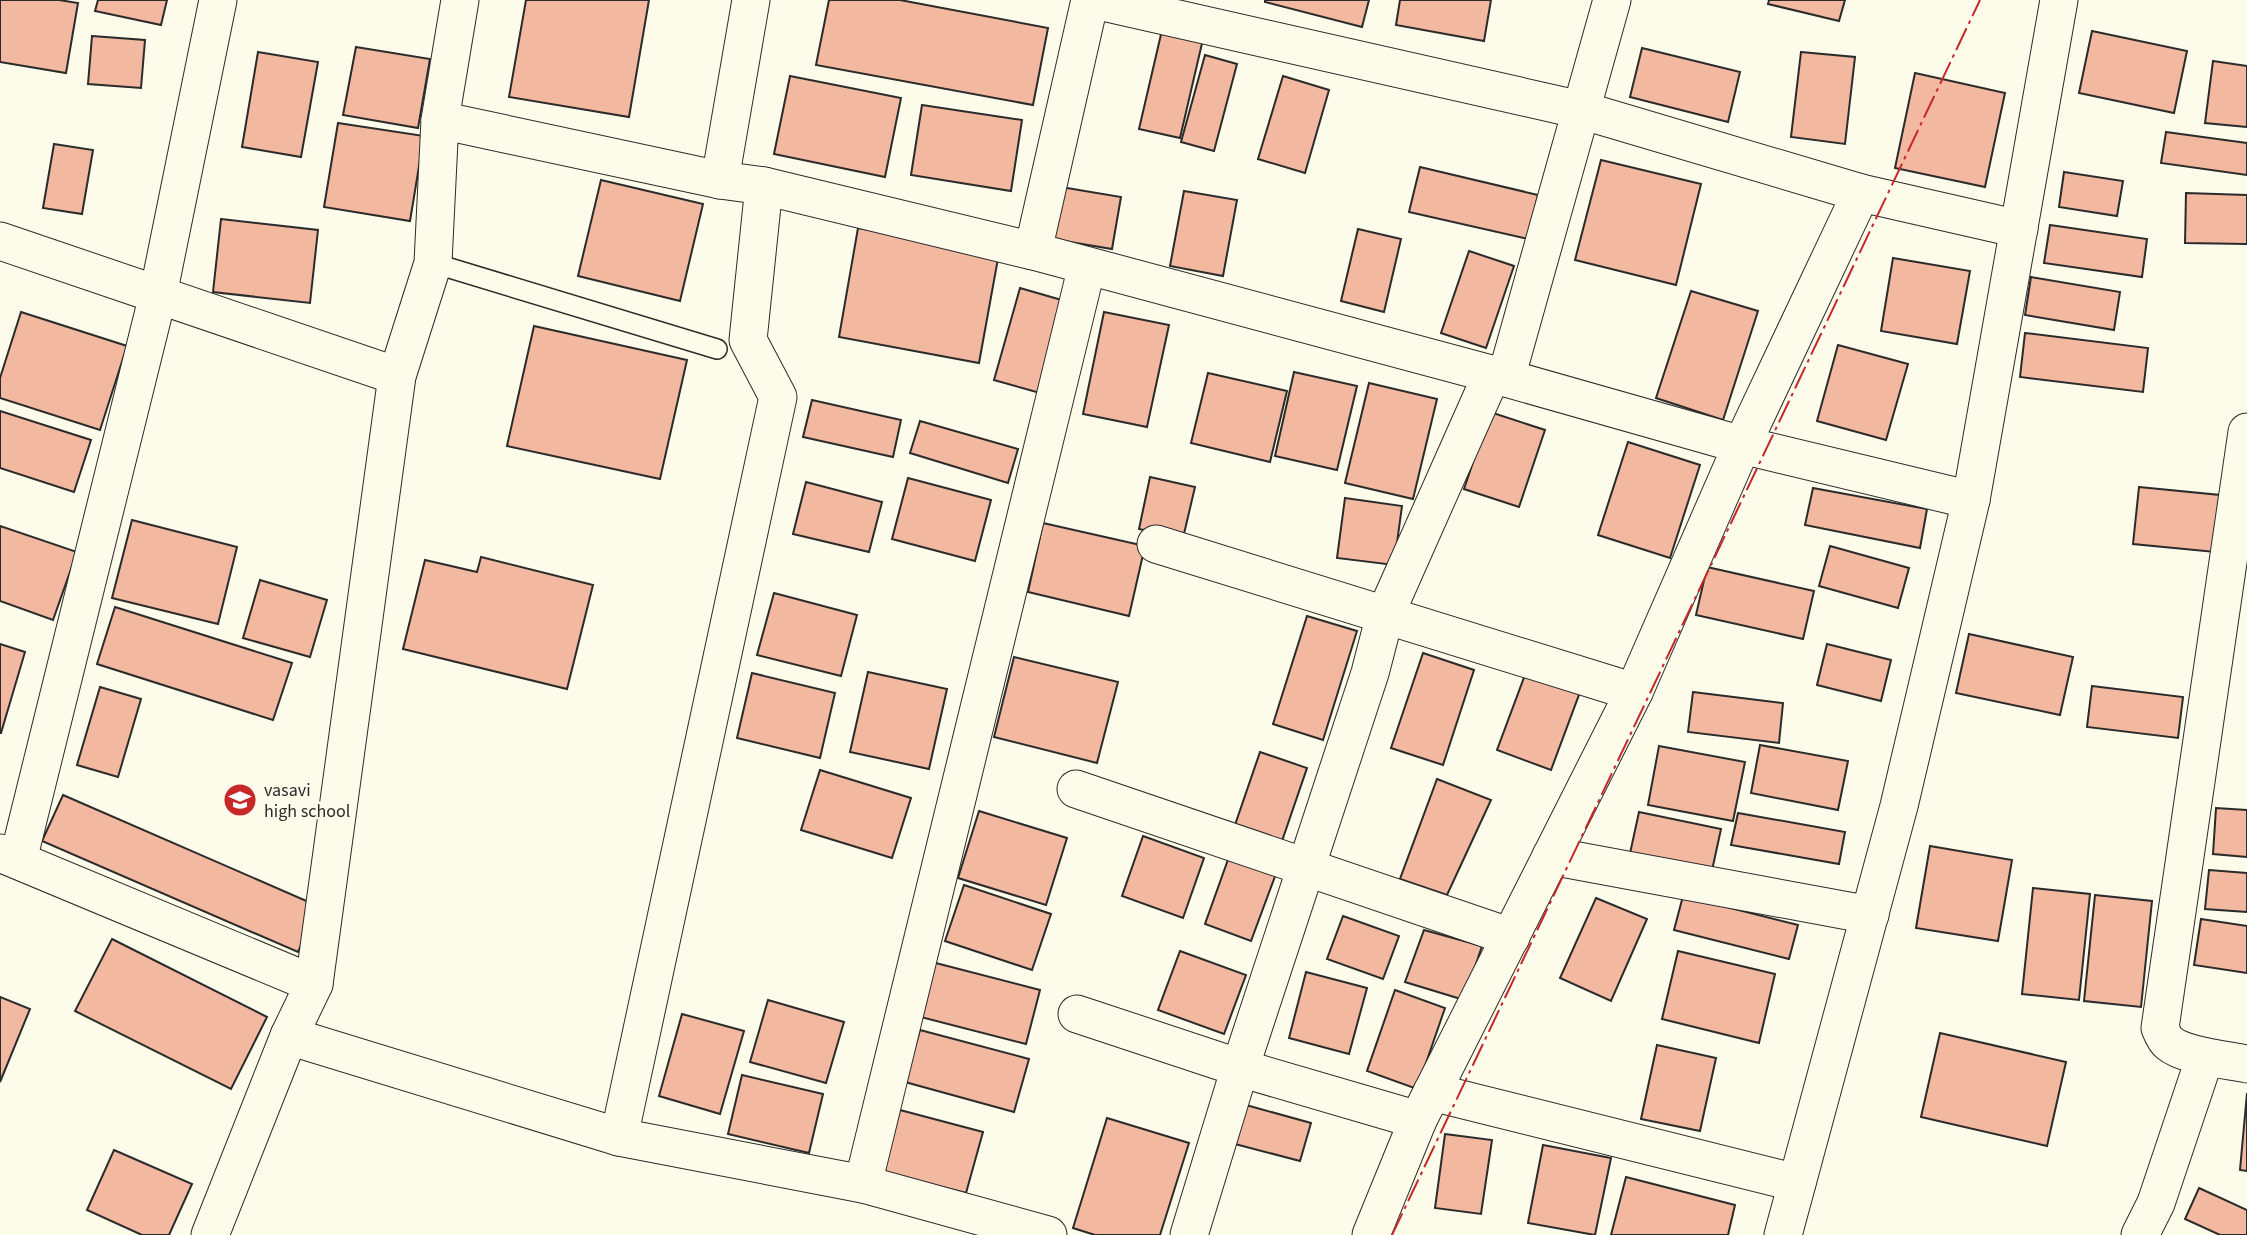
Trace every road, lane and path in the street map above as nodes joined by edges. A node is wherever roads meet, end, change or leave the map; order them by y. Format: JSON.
{"nodes":[{"id":1,"x":218,"y":0,"type":"edge"},
{"id":2,"x":460,"y":0,"type":"edge"},
{"id":3,"x":751,"y":0,"type":"edge"},
{"id":4,"x":1092,"y":0,"type":"edge"},
{"id":5,"x":1612,"y":0,"type":"edge"},
{"id":6,"x":2059,"y":0,"type":"edge"},
{"id":7,"x":1581,"y":110,"type":"junction"},
{"id":8,"x":440,"y":120,"type":"junction"},
{"id":9,"x":720,"y":180,"type":"junction"},
{"id":10,"x":764,"y":186,"type":"junction"},
{"id":11,"x":1861,"y":193,"type":"junction"},
{"id":12,"x":2019,"y":229,"type":"junction"},
{"id":13,"x":0,"y":241,"type":"edge"},
{"id":14,"x":1033,"y":251,"type":"junction"},
{"id":15,"x":433,"y":262,"type":"junction"},
{"id":16,"x":1087,"y":266,"type":"junction"},
{"id":17,"x":158,"y":295,"type":"junction"},
{"id":18,"x":717,"y":349,"type":"dead end"},
{"id":19,"x":397,"y":376,"type":"junction"},
{"id":20,"x":1499,"y":376,"type":"junction"},
{"id":21,"x":2247,"y":432,"type":"edge"},
{"id":22,"x":1742,"y":445,"type":"junction"},
{"id":23,"x":1970,"y":500,"type":"junction"},
{"id":24,"x":1156,"y":544,"type":"dead end"},
{"id":25,"x":1385,"y":615,"type":"junction"},
{"id":26,"x":1634,"y":692,"type":"junction"},
{"id":27,"x":1076,"y":789,"type":"dead end"},
{"id":28,"x":9,"y":856,"type":"edge"},
{"id":29,"x":1551,"y":856,"type":"junction"},
{"id":30,"x":1307,"y":867,"type":"junction"},
{"id":31,"x":1870,"y":915,"type":"junction"},
{"id":32,"x":1511,"y":937,"type":"junction"},
{"id":33,"x":314,"y":984,"type":"junction"},
{"id":34,"x":1077,"y":1014,"type":"dead end"},
{"id":35,"x":289,"y":1036,"type":"junction"},
{"id":36,"x":2205,"y":1057,"type":"junction"},
{"id":37,"x":2247,"y":1064,"type":"edge"},
{"id":38,"x":1240,"y":1068,"type":"junction"},
{"id":39,"x":1425,"y":1106,"type":"junction"},
{"id":40,"x":618,"y":1137,"type":"junction"},
{"id":41,"x":1797,"y":1183,"type":"junction"},
{"id":42,"x":863,"y":1184,"type":"junction"},
{"id":43,"x":211,"y":1235,"type":"edge"},
{"id":44,"x":1048,"y":1235,"type":"edge"},
{"id":45,"x":1189,"y":1235,"type":"edge"},
{"id":46,"x":1371,"y":1235,"type":"edge"},
{"id":47,"x":1783,"y":1235,"type":"edge"},
{"id":48,"x":2140,"y":1235,"type":"edge"}],
"edges":[{"from":1,"to":17,"type":"street"},
{"from":2,"to":8,"type":"street"},
{"from":3,"to":9,"type":"street"},
{"from":4,"to":7,"type":"street"},
{"from":4,"to":14,"type":"street"},
{"from":5,"to":7,"type":"street"},
{"from":6,"to":12,"type":"street"},
{"from":7,"to":11,"type":"street"},
{"from":7,"to":20,"type":"street"},
{"from":8,"to":9,"type":"street"},
{"from":8,"to":15,"type":"street"},
{"from":9,"to":10,"type":"street"},
{"from":10,"to":14,"type":"street"},
{"from":10,"to":40,"type":"street"},
{"from":11,"to":12,"type":"street"},
{"from":11,"to":22,"type":"street"},
{"from":12,"to":23,"type":"street"},
{"from":13,"to":17,"type":"street"},
{"from":14,"to":16,"type":"street"},
{"from":15,"to":18,"type":"lane"},
{"from":15,"to":19,"type":"street"},
{"from":16,"to":20,"type":"street"},
{"from":16,"to":42,"type":"street"},
{"from":17,"to":19,"type":"street"},
{"from":17,"to":28,"type":"street"},
{"from":19,"to":33,"type":"street"},
{"from":20,"to":22,"type":"street"},
{"from":20,"to":25,"type":"street"},
{"from":21,"to":36,"type":"street"},
{"from":22,"to":23,"type":"street"},
{"from":22,"to":26,"type":"street"},
{"from":23,"to":31,"type":"street"},
{"from":24,"to":25,"type":"street"},
{"from":25,"to":26,"type":"street"},
{"from":25,"to":30,"type":"street"},
{"from":26,"to":29,"type":"street"},
{"from":27,"to":30,"type":"street"},
{"from":28,"to":33,"type":"street"},
{"from":29,"to":31,"type":"street"},
{"from":29,"to":32,"type":"street"},
{"from":30,"to":32,"type":"street"},
{"from":30,"to":38,"type":"street"},
{"from":31,"to":41,"type":"street"},
{"from":32,"to":39,"type":"street"},
{"from":33,"to":35,"type":"street"},
{"from":34,"to":38,"type":"street"},
{"from":35,"to":40,"type":"street"},
{"from":35,"to":43,"type":"street"},
{"from":36,"to":37,"type":"street"},
{"from":36,"to":48,"type":"street"},
{"from":38,"to":39,"type":"street"},
{"from":38,"to":45,"type":"street"},
{"from":39,"to":41,"type":"street"},
{"from":39,"to":46,"type":"street"},
{"from":40,"to":42,"type":"street"},
{"from":41,"to":47,"type":"street"},
{"from":42,"to":44,"type":"street"}]}
